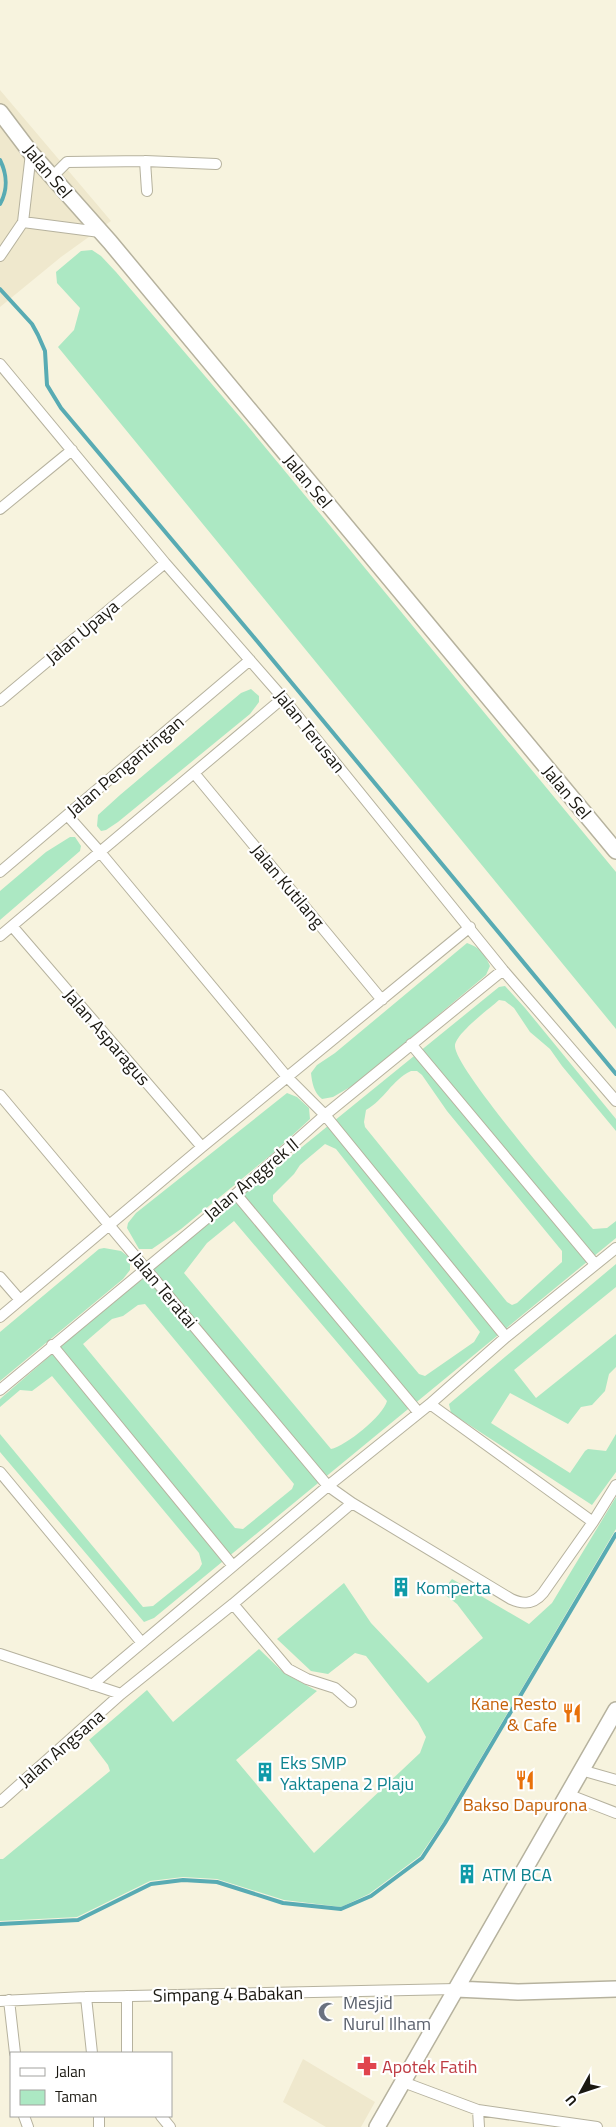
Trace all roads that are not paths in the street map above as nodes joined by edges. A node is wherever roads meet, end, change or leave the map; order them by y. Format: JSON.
{"nodes":[{"id":1,"x":0,"y":112,"type":"edge"},
{"id":2,"x":32,"y":152,"type":"junction"},
{"id":3,"x":145,"y":161,"type":"junction"},
{"id":4,"x":216,"y":164,"type":"dead end"},
{"id":5,"x":52,"y":176,"type":"junction"},
{"id":6,"x":146,"y":191,"type":"dead end"},
{"id":7,"x":23,"y":222,"type":"junction"},
{"id":8,"x":100,"y":232,"type":"junction"},
{"id":9,"x":0,"y":256,"type":"edge"},
{"id":10,"x":0,"y":364,"type":"edge"},
{"id":11,"x":72,"y":450,"type":"junction"},
{"id":12,"x":0,"y":509,"type":"edge"},
{"id":13,"x":165,"y":563,"type":"junction"},
{"id":14,"x":250,"y":660,"type":"junction"},
{"id":15,"x":283,"y":698,"type":"junction"},
{"id":16,"x":0,"y":701,"type":"edge"},
{"id":17,"x":194,"y":773,"type":"junction"},
{"id":18,"x":68,"y":816,"type":"junction"},
{"id":19,"x":616,"y":851,"type":"edge"},
{"id":20,"x":100,"y":852,"type":"junction"},
{"id":21,"x":0,"y":872,"type":"edge"},
{"id":22,"x":12,"y":926,"type":"junction"},
{"id":23,"x":470,"y":927,"type":"junction"},
{"id":24,"x":0,"y":936,"type":"edge"},
{"id":25,"x":504,"y":970,"type":"junction"},
{"id":26,"x":382,"y":1000,"type":"junction"},
{"id":27,"x":411,"y":1044,"type":"junction"},
{"id":28,"x":287,"y":1077,"type":"junction"},
{"id":29,"x":0,"y":1095,"type":"edge"},
{"id":30,"x":616,"y":1101,"type":"edge"},
{"id":31,"x":325,"y":1115,"type":"junction"},
{"id":32,"x":202,"y":1147,"type":"junction"},
{"id":33,"x":236,"y":1194,"type":"junction"},
{"id":34,"x":110,"y":1225,"type":"junction"},
{"id":35,"x":616,"y":1248,"type":"edge"},
{"id":36,"x":595,"y":1264,"type":"junction"},
{"id":37,"x":145,"y":1268,"type":"junction"},
{"id":38,"x":0,"y":1278,"type":"edge"},
{"id":39,"x":20,"y":1300,"type":"junction"},
{"id":40,"x":0,"y":1316,"type":"edge"},
{"id":41,"x":506,"y":1337,"type":"junction"},
{"id":42,"x":52,"y":1344,"type":"junction"},
{"id":43,"x":0,"y":1390,"type":"edge"},
{"id":44,"x":430,"y":1404,"type":"junction"},
{"id":45,"x":419,"y":1413,"type":"junction"},
{"id":46,"x":0,"y":1472,"type":"edge"},
{"id":47,"x":616,"y":1485,"type":"edge"},
{"id":48,"x":328,"y":1486,"type":"junction"},
{"id":49,"x":352,"y":1503,"type":"junction"},
{"id":50,"x":593,"y":1522,"type":"junction"},
{"id":51,"x":234,"y":1566,"type":"junction"},
{"id":52,"x":233,"y":1604,"type":"junction"},
{"id":53,"x":142,"y":1642,"type":"junction"},
{"id":54,"x":0,"y":1654,"type":"edge"},
{"id":55,"x":92,"y":1685,"type":"junction"},
{"id":56,"x":121,"y":1694,"type":"junction"},
{"id":57,"x":351,"y":1702,"type":"dead end"},
{"id":58,"x":614,"y":1718,"type":"edge"},
{"id":59,"x":581,"y":1770,"type":"junction"},
{"id":60,"x":616,"y":1780,"type":"edge"},
{"id":61,"x":567,"y":1794,"type":"junction"},
{"id":62,"x":0,"y":1802,"type":"edge"},
{"id":63,"x":616,"y":1813,"type":"edge"},
{"id":64,"x":456,"y":1989,"type":"junction"},
{"id":65,"x":616,"y":1989,"type":"edge"},
{"id":66,"x":127,"y":1996,"type":"junction"},
{"id":67,"x":86,"y":1997,"type":"junction"},
{"id":68,"x":4,"y":2001,"type":"edge"},
{"id":69,"x":15,"y":2052,"type":"edge"},
{"id":70,"x":92,"y":2052,"type":"edge"},
{"id":71,"x":127,"y":2052,"type":"edge"},
{"id":72,"x":403,"y":2082,"type":"junction"},
{"id":73,"x":478,"y":2110,"type":"junction"},
{"id":74,"x":162,"y":2117,"type":"edge"},
{"id":75,"x":170,"y":2127,"type":"edge"},
{"id":76,"x":377,"y":2127,"type":"edge"},
{"id":77,"x":479,"y":2127,"type":"edge"},
{"id":78,"x":597,"y":2127,"type":"edge"}],
"edges":[{"from":1,"to":2,"type":"street","name":"Jalan Sel"},
{"from":2,"to":5,"type":"street","name":"Jalan Sel"},
{"from":2,"to":7,"type":"street"},
{"from":3,"to":4,"type":"street"},
{"from":3,"to":5,"type":"street"},
{"from":3,"to":6,"type":"street"},
{"from":5,"to":8,"type":"street","name":"Jalan Sel"},
{"from":7,"to":8,"type":"street"},
{"from":7,"to":9,"type":"street"},
{"from":8,"to":19,"type":"street","name":"Jalan Sel"},
{"from":10,"to":11,"type":"street","name":"Jalan Terusan"},
{"from":11,"to":12,"type":"street"},
{"from":11,"to":13,"type":"street","name":"Jalan Terusan"},
{"from":13,"to":14,"type":"street","name":"Jalan Terusan"},
{"from":13,"to":16,"type":"street","name":"Jalan Upaya"},
{"from":14,"to":15,"type":"street","name":"Jalan Terusan"},
{"from":14,"to":18,"type":"street","name":"Jalan Pengantingan"},
{"from":15,"to":17,"type":"street"},
{"from":15,"to":23,"type":"street","name":"Jalan Terusan"},
{"from":17,"to":20,"type":"street"},
{"from":17,"to":26,"type":"street","name":"Jalan Kutilang"},
{"from":18,"to":20,"type":"street"},
{"from":18,"to":21,"type":"street","name":"Jalan Pengantingan"},
{"from":20,"to":22,"type":"street"},
{"from":20,"to":28,"type":"street"},
{"from":22,"to":24,"type":"street"},
{"from":22,"to":32,"type":"street","name":"Jalan Asparagus"},
{"from":23,"to":25,"type":"street","name":"Jalan Terusan"},
{"from":23,"to":26,"type":"street"},
{"from":25,"to":27,"type":"street","name":"Jalan Anggrek II"},
{"from":25,"to":30,"type":"street","name":"Jalan Terusan"},
{"from":26,"to":28,"type":"street"},
{"from":27,"to":31,"type":"street","name":"Jalan Anggrek II"},
{"from":27,"to":36,"type":"street"},
{"from":28,"to":31,"type":"street"},
{"from":28,"to":32,"type":"street"},
{"from":29,"to":34,"type":"street","name":"Jalan Teratai"},
{"from":31,"to":33,"type":"street","name":"Jalan Anggrek II"},
{"from":31,"to":41,"type":"street"},
{"from":32,"to":34,"type":"street"},
{"from":33,"to":37,"type":"street","name":"Jalan Anggrek II"},
{"from":33,"to":45,"type":"street"},
{"from":34,"to":37,"type":"street","name":"Jalan Teratai"},
{"from":34,"to":39,"type":"street"},
{"from":35,"to":36,"type":"street"},
{"from":36,"to":41,"type":"street"},
{"from":37,"to":42,"type":"street","name":"Jalan Anggrek II"},
{"from":37,"to":48,"type":"street","name":"Jalan Teratai"},
{"from":38,"to":39,"type":"street"},
{"from":39,"to":40,"type":"street"},
{"from":41,"to":44,"type":"street"},
{"from":42,"to":43,"type":"street","name":"Jalan Anggrek II"},
{"from":42,"to":51,"type":"street"},
{"from":44,"to":45,"type":"street"},
{"from":44,"to":50,"type":"street"},
{"from":45,"to":48,"type":"street"},
{"from":46,"to":53,"type":"street"},
{"from":47,"to":50,"type":"street"},
{"from":48,"to":49,"type":"street","name":"Jalan Teratai"},
{"from":48,"to":51,"type":"street"},
{"from":49,"to":50,"type":"street","name":"Jalan Teratai"},
{"from":49,"to":52,"type":"street","name":"Jalan Angsana"},
{"from":51,"to":53,"type":"street"},
{"from":52,"to":56,"type":"street","name":"Jalan Angsana"},
{"from":52,"to":57,"type":"street"},
{"from":53,"to":55,"type":"street"},
{"from":54,"to":55,"type":"street"},
{"from":55,"to":56,"type":"street"},
{"from":56,"to":62,"type":"street","name":"Jalan Angsana"},
{"from":58,"to":59,"type":"street"},
{"from":59,"to":60,"type":"street"},
{"from":59,"to":61,"type":"street"},
{"from":61,"to":63,"type":"street"},
{"from":61,"to":64,"type":"street"},
{"from":64,"to":65,"type":"street"},
{"from":64,"to":66,"type":"street","name":"Simpang 4 Babakan"},
{"from":64,"to":72,"type":"street"},
{"from":66,"to":67,"type":"street","name":"Simpang 4 Babakan"},
{"from":66,"to":71,"type":"street"},
{"from":67,"to":68,"type":"street","name":"Simpang 4 Babakan"},
{"from":67,"to":70,"type":"street"},
{"from":68,"to":69,"type":"street"},
{"from":72,"to":73,"type":"street"},
{"from":72,"to":76,"type":"street"},
{"from":73,"to":77,"type":"street"},
{"from":73,"to":78,"type":"street"},
{"from":74,"to":75,"type":"street"}]}
